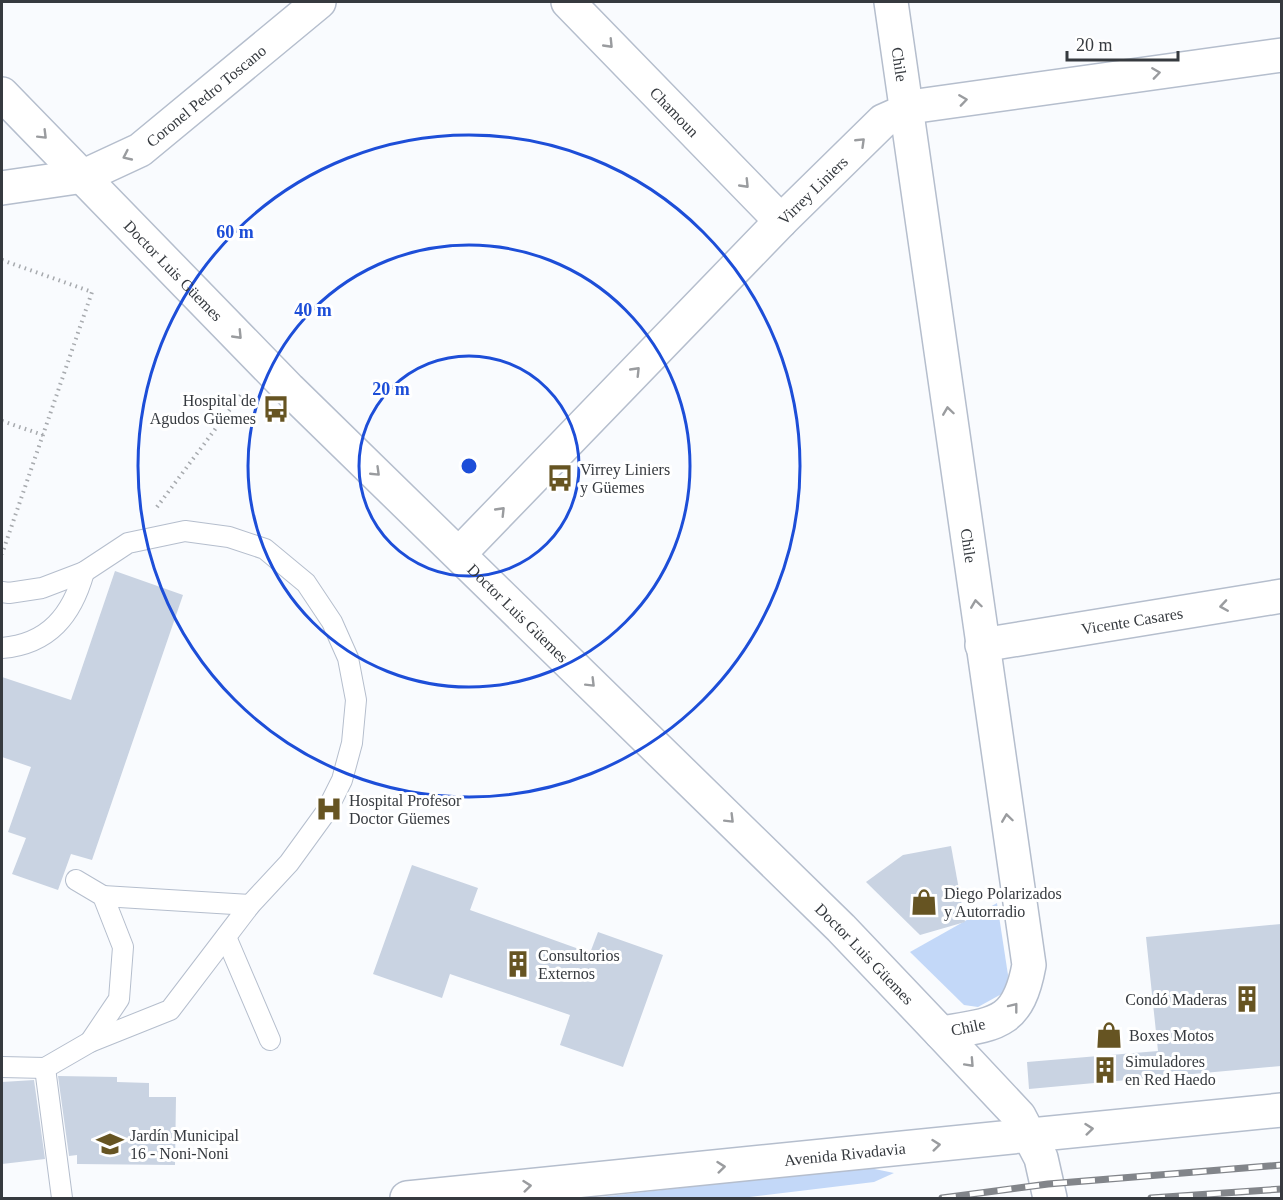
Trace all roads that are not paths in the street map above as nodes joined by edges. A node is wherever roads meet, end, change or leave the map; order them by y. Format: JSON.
{"nodes":[{"id":1,"x":319,"y":2,"type":"edge"},
{"id":2,"x":568,"y":2,"type":"edge"},
{"id":3,"x":891,"y":2,"type":"edge"},
{"id":4,"x":1281,"y":55,"type":"edge"},
{"id":5,"x":2,"y":94,"type":"edge"},
{"id":6,"x":905,"y":109,"type":"junction"},
{"id":7,"x":84,"y":176,"type":"junction"},
{"id":8,"x":2,"y":188,"type":"edge"},
{"id":9,"x":781,"y":220,"type":"junction"},
{"id":10,"x":460,"y":553,"type":"junction"},
{"id":11,"x":84,"y":572,"type":"junction"},
{"id":12,"x":2,"y":592,"type":"edge"},
{"id":13,"x":1281,"y":596,"type":"edge"},
{"id":14,"x":982,"y":645,"type":"junction"},
{"id":15,"x":2,"y":648,"type":"edge"},
{"id":16,"x":76,"y":880,"type":"dead end"},
{"id":17,"x":103,"y":896,"type":"junction"},
{"id":18,"x":250,"y":905,"type":"junction"},
{"id":19,"x":226,"y":937,"type":"junction"},
{"id":20,"x":942,"y":1033,"type":"junction"},
{"id":21,"x":270,"y":1040,"type":"dead end"},
{"id":22,"x":90,"y":1042,"type":"junction"},
{"id":23,"x":2,"y":1067,"type":"edge"},
{"id":24,"x":45,"y":1068,"type":"junction"},
{"id":25,"x":1281,"y":1110,"type":"edge"},
{"id":26,"x":1031,"y":1135,"type":"junction"},
{"id":27,"x":62,"y":1198,"type":"edge"},
{"id":28,"x":407,"y":1198,"type":"edge"},
{"id":29,"x":1050,"y":1198,"type":"edge"}],
"edges":[{"from":1,"to":7,"type":"street","name":"Coronel Pedro Toscano","one_way":true},
{"from":2,"to":9,"type":"street","name":"Chamoun","one_way":true},
{"from":3,"to":6,"type":"street","name":"Chile"},
{"from":6,"to":4,"type":"street","name":"Virrey Liniers","one_way":true},
{"from":5,"to":7,"type":"street","name":"Doctor Luis Güemes","one_way":true},
{"from":9,"to":6,"type":"street","name":"Virrey Liniers","one_way":true},
{"from":14,"to":6,"type":"street","name":"Chile","one_way":true},
{"from":7,"to":8,"type":"street","name":"Coronel Pedro Toscano"},
{"from":7,"to":10,"type":"street","name":"Doctor Luis Güemes","one_way":true},
{"from":10,"to":9,"type":"street","name":"Virrey Liniers","one_way":true},
{"from":10,"to":20,"type":"street","name":"Doctor Luis Güemes","one_way":true},
{"from":11,"to":12,"type":"lane"},
{"from":11,"to":15,"type":"lane"},
{"from":11,"to":18,"type":"lane"},
{"from":13,"to":14,"type":"street","name":"Vicente Casares","one_way":true},
{"from":20,"to":14,"type":"street","name":"Chile","one_way":true},
{"from":16,"to":17,"type":"lane"},
{"from":17,"to":18,"type":"lane"},
{"from":17,"to":22,"type":"lane"},
{"from":18,"to":19,"type":"lane"},
{"from":19,"to":21,"type":"lane"},
{"from":19,"to":22,"type":"lane"},
{"from":20,"to":26,"type":"street","name":"Doctor Luis Güemes","one_way":true},
{"from":22,"to":24,"type":"lane"},
{"from":23,"to":24,"type":"lane"},
{"from":24,"to":27,"type":"lane"},
{"from":26,"to":25,"type":"street","name":"Avenida Rivadavia","one_way":true},
{"from":28,"to":26,"type":"street","name":"Avenida Rivadavia","one_way":true},
{"from":26,"to":29,"type":"street","name":"Doctor Luis Güemes"}]}
